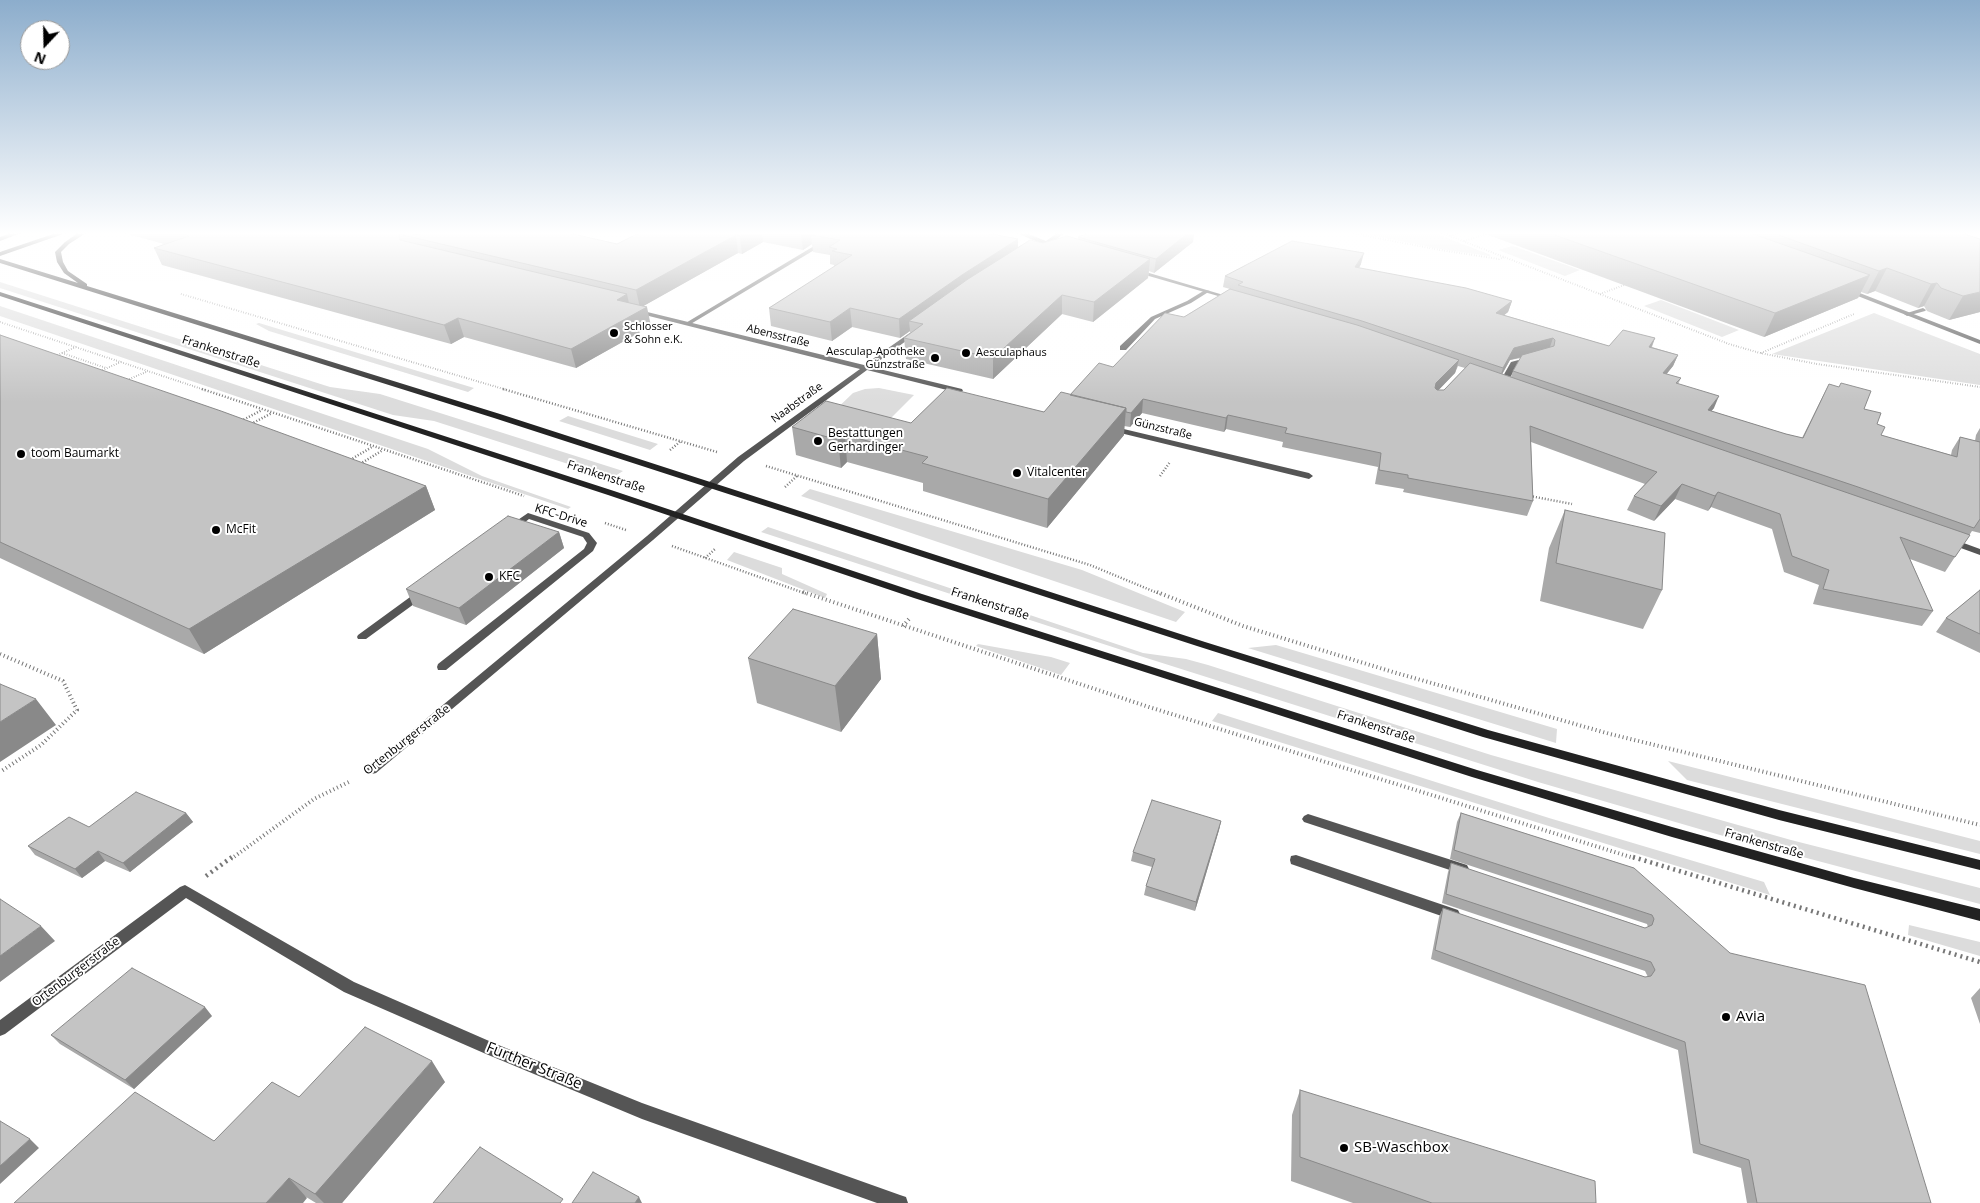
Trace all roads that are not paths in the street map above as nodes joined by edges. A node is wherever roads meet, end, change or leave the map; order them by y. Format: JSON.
{"nodes":[{"id":1,"x":88,"y":289,"type":"edge"},
{"id":2,"x":91,"y":289,"type":"edge"},
{"id":3,"x":746,"y":289,"type":"edge"},
{"id":4,"x":1201,"y":289,"type":"edge"},
{"id":5,"x":1843,"y":289,"type":"edge"},
{"id":6,"x":94,"y":291,"type":"junction"},
{"id":7,"x":1207,"y":291,"type":"junction"},
{"id":8,"x":0,"y":294,"type":"edge"},
{"id":9,"x":1244,"y":302,"type":"edge"},
{"id":10,"x":623,"y":308,"type":"edge"},
{"id":11,"x":1923,"y":310,"type":"edge"},
{"id":12,"x":1907,"y":314,"type":"junction"},
{"id":13,"x":687,"y":324,"type":"junction"},
{"id":14,"x":920,"y":328,"type":"edge"},
{"id":15,"x":1980,"y":342,"type":"edge"},
{"id":16,"x":1123,"y":348,"type":"dead end"},
{"id":17,"x":1538,"y":356,"type":"edge"},
{"id":18,"x":865,"y":368,"type":"junction"},
{"id":19,"x":1502,"y":385,"type":"edge"},
{"id":20,"x":970,"y":394,"type":"edge"},
{"id":21,"x":1105,"y":426,"type":"edge"},
{"id":22,"x":1309,"y":476,"type":"dead end"},
{"id":23,"x":710,"y":484,"type":"junction"},
{"id":24,"x":675,"y":514,"type":"junction"},
{"id":25,"x":505,"y":534,"type":"edge"},
{"id":26,"x":1945,"y":539,"type":"edge"},
{"id":27,"x":1980,"y":552,"type":"edge"},
{"id":28,"x":433,"y":585,"type":"edge"},
{"id":29,"x":362,"y":637,"type":"dead end"},
{"id":30,"x":442,"y":667,"type":"dead end"},
{"id":31,"x":372,"y":770,"type":"road end"},
{"id":32,"x":1308,"y":819,"type":"dead end"},
{"id":33,"x":1296,"y":860,"type":"dead end"},
{"id":34,"x":1980,"y":865,"type":"edge"},
{"id":35,"x":1476,"y":874,"type":"edge"},
{"id":36,"x":185,"y":891,"type":"joint"},
{"id":37,"x":1980,"y":915,"type":"edge"},
{"id":38,"x":1468,"y":919,"type":"edge"},
{"id":39,"x":0,"y":1029,"type":"edge"},
{"id":40,"x":900,"y":1203,"type":"edge"}],
"edges":[{"from":1,"to":6,"type":"main road","name":"Frankenstraße"},
{"from":2,"to":6,"type":"main road"},
{"from":3,"to":13,"type":"street"},
{"from":4,"to":7,"type":"street"},
{"from":5,"to":12,"type":"street"},
{"from":6,"to":23,"type":"main road","name":"Frankenstraße"},
{"from":7,"to":9,"type":"street"},
{"from":7,"to":16,"type":"street"},
{"from":8,"to":24,"type":"main road","name":"Frankenstraße"},
{"from":10,"to":13,"type":"street","name":"Abensstraße"},
{"from":11,"to":12,"type":"street"},
{"from":12,"to":15,"type":"street"},
{"from":13,"to":18,"type":"street","name":"Abensstraße"},
{"from":14,"to":18,"type":"street","name":"Naabstraße"},
{"from":17,"to":19,"type":"street"},
{"from":18,"to":20,"type":"street"},
{"from":18,"to":23,"type":"street","name":"Naabstraße"},
{"from":21,"to":22,"type":"street","name":"Günzstraße"},
{"from":23,"to":24,"type":"street","name":"Naabstraße"},
{"from":23,"to":34,"type":"main road","name":"Frankenstraße"},
{"from":24,"to":31,"type":"street","name":"Ortenburgerstraße"},
{"from":24,"to":37,"type":"main road","name":"Frankenstraße"},
{"from":25,"to":30,"type":"street","name":"KFC-Drive"},
{"from":26,"to":27,"type":"street"},
{"from":28,"to":29,"type":"street"},
{"from":32,"to":35,"type":"street"},
{"from":33,"to":38,"type":"street"},
{"from":36,"to":39,"type":"street","name":"Ortenburgerstraße"},
{"from":36,"to":40,"type":"street","name":"Further Straße"}]}
